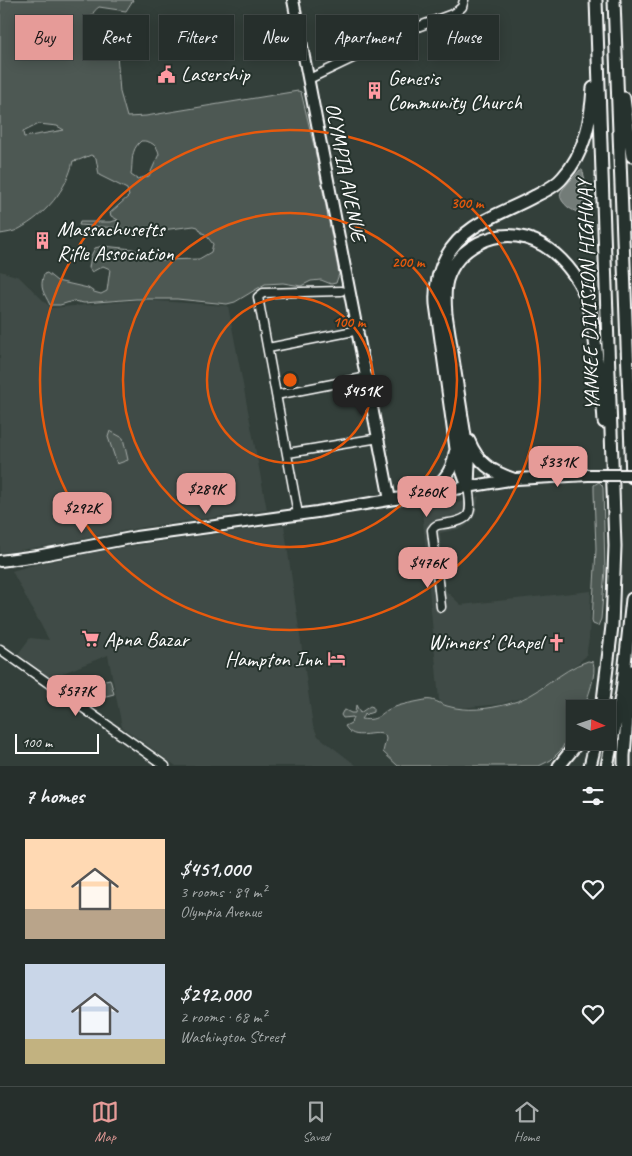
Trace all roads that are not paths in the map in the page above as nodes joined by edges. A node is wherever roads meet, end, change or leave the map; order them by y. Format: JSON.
{"nodes":[{"id":1,"x":293,"y":0,"type":"edge"},
{"id":2,"x":464,"y":0,"type":"edge"},
{"id":3,"x":596,"y":0,"type":"edge"},
{"id":4,"x":614,"y":0,"type":"edge"},
{"id":5,"x":597,"y":27,"type":"junction"},
{"id":6,"x":309,"y":79,"type":"junction"},
{"id":7,"x":632,"y":156,"type":"edge"},
{"id":8,"x":341,"y":291,"type":"dead end"},
{"id":9,"x":632,"y":299,"type":"edge"},
{"id":10,"x":359,"y":330,"type":"junction"},
{"id":11,"x":268,"y":348,"type":"junction"},
{"id":12,"x":628,"y":376,"type":"junction"},
{"id":13,"x":368,"y":377,"type":"junction"},
{"id":14,"x":276,"y":395,"type":"junction"},
{"id":15,"x":462,"y":419,"type":"junction"},
{"id":16,"x":379,"y":438,"type":"junction"},
{"id":17,"x":456,"y":446,"type":"junction"},
{"id":18,"x":288,"y":453,"type":"junction"},
{"id":19,"x":632,"y":476,"type":"edge"},
{"id":20,"x":513,"y":479,"type":"junction"},
{"id":21,"x":468,"y":486,"type":"junction"},
{"id":22,"x":422,"y":494,"type":"junction"},
{"id":23,"x":390,"y":500,"type":"junction"},
{"id":24,"x":298,"y":514,"type":"junction"},
{"id":25,"x":615,"y":526,"type":"junction"},
{"id":26,"x":0,"y":561,"type":"edge"},
{"id":27,"x":632,"y":599,"type":"edge"},
{"id":28,"x":441,"y":607,"type":"dead end"},
{"id":29,"x":0,"y":650,"type":"edge"},
{"id":30,"x":632,"y":658,"type":"edge"},
{"id":31,"x":605,"y":687,"type":"junction"},
{"id":32,"x":599,"y":700,"type":"edge"},
{"id":33,"x":603,"y":700,"type":"edge"},
{"id":34,"x":572,"y":750,"type":"edge"},
{"id":35,"x":594,"y":750,"type":"edge"},
{"id":36,"x":165,"y":766,"type":"edge"},
{"id":37,"x":559,"y":766,"type":"edge"},
{"id":38,"x":590,"y":766,"type":"edge"},
{"id":39,"x":608,"y":766,"type":"edge"},
{"id":40,"x":624,"y":766,"type":"edge"}],
"edges":[{"from":1,"to":6,"type":"main road","name":"OLYMPIA AVENUE"},
{"from":2,"to":6,"type":"street"},
{"from":3,"to":5,"type":"highway","name":"YANKEE DIVISION HIGHWAY"},
{"from":4,"to":7,"type":"highway"},
{"from":4,"to":12,"type":"highway","name":"YANKEE DIVISION HIGHWAY"},
{"from":5,"to":17,"type":"highway"},
{"from":5,"to":25,"type":"highway","name":"YANKEE DIVISION HIGHWAY"},
{"from":6,"to":10,"type":"main road","name":"OLYMPIA AVENUE"},
{"from":8,"to":11,"type":"street"},
{"from":9,"to":12,"type":"highway"},
{"from":10,"to":11,"type":"street"},
{"from":10,"to":13,"type":"main road","name":"OLYMPIA AVENUE"},
{"from":11,"to":14,"type":"street"},
{"from":12,"to":19,"type":"highway","name":"YANKEE DIVISION HIGHWAY"},
{"from":13,"to":14,"type":"street"},
{"from":13,"to":16,"type":"main road","name":"OLYMPIA AVENUE"},
{"from":14,"to":18,"type":"street"},
{"from":15,"to":20,"type":"highway"},
{"from":15,"to":21,"type":"highway"},
{"from":15,"to":25,"type":"highway"},
{"from":16,"to":18,"type":"street"},
{"from":16,"to":23,"type":"main road","name":"OLYMPIA AVENUE"},
{"from":17,"to":21,"type":"highway"},
{"from":17,"to":22,"type":"highway"},
{"from":18,"to":24,"type":"street"},
{"from":19,"to":20,"type":"main road","bridge":true},
{"from":20,"to":21,"type":"main road"},
{"from":21,"to":22,"type":"main road"},
{"from":21,"to":28,"type":"street"},
{"from":22,"to":23,"type":"main road"},
{"from":23,"to":24,"type":"main road"},
{"from":24,"to":26,"type":"main road"},
{"from":25,"to":31,"type":"highway","name":"YANKEE DIVISION HIGHWAY"},
{"from":27,"to":39,"type":"highway"},
{"from":29,"to":36,"type":"street"},
{"from":30,"to":40,"type":"highway"},
{"from":31,"to":32,"type":"highway"},
{"from":31,"to":33,"type":"highway","name":"YANKEE DIVISION HIGHWAY"},
{"from":34,"to":37,"type":"highway"},
{"from":35,"to":38,"type":"highway"}]}
